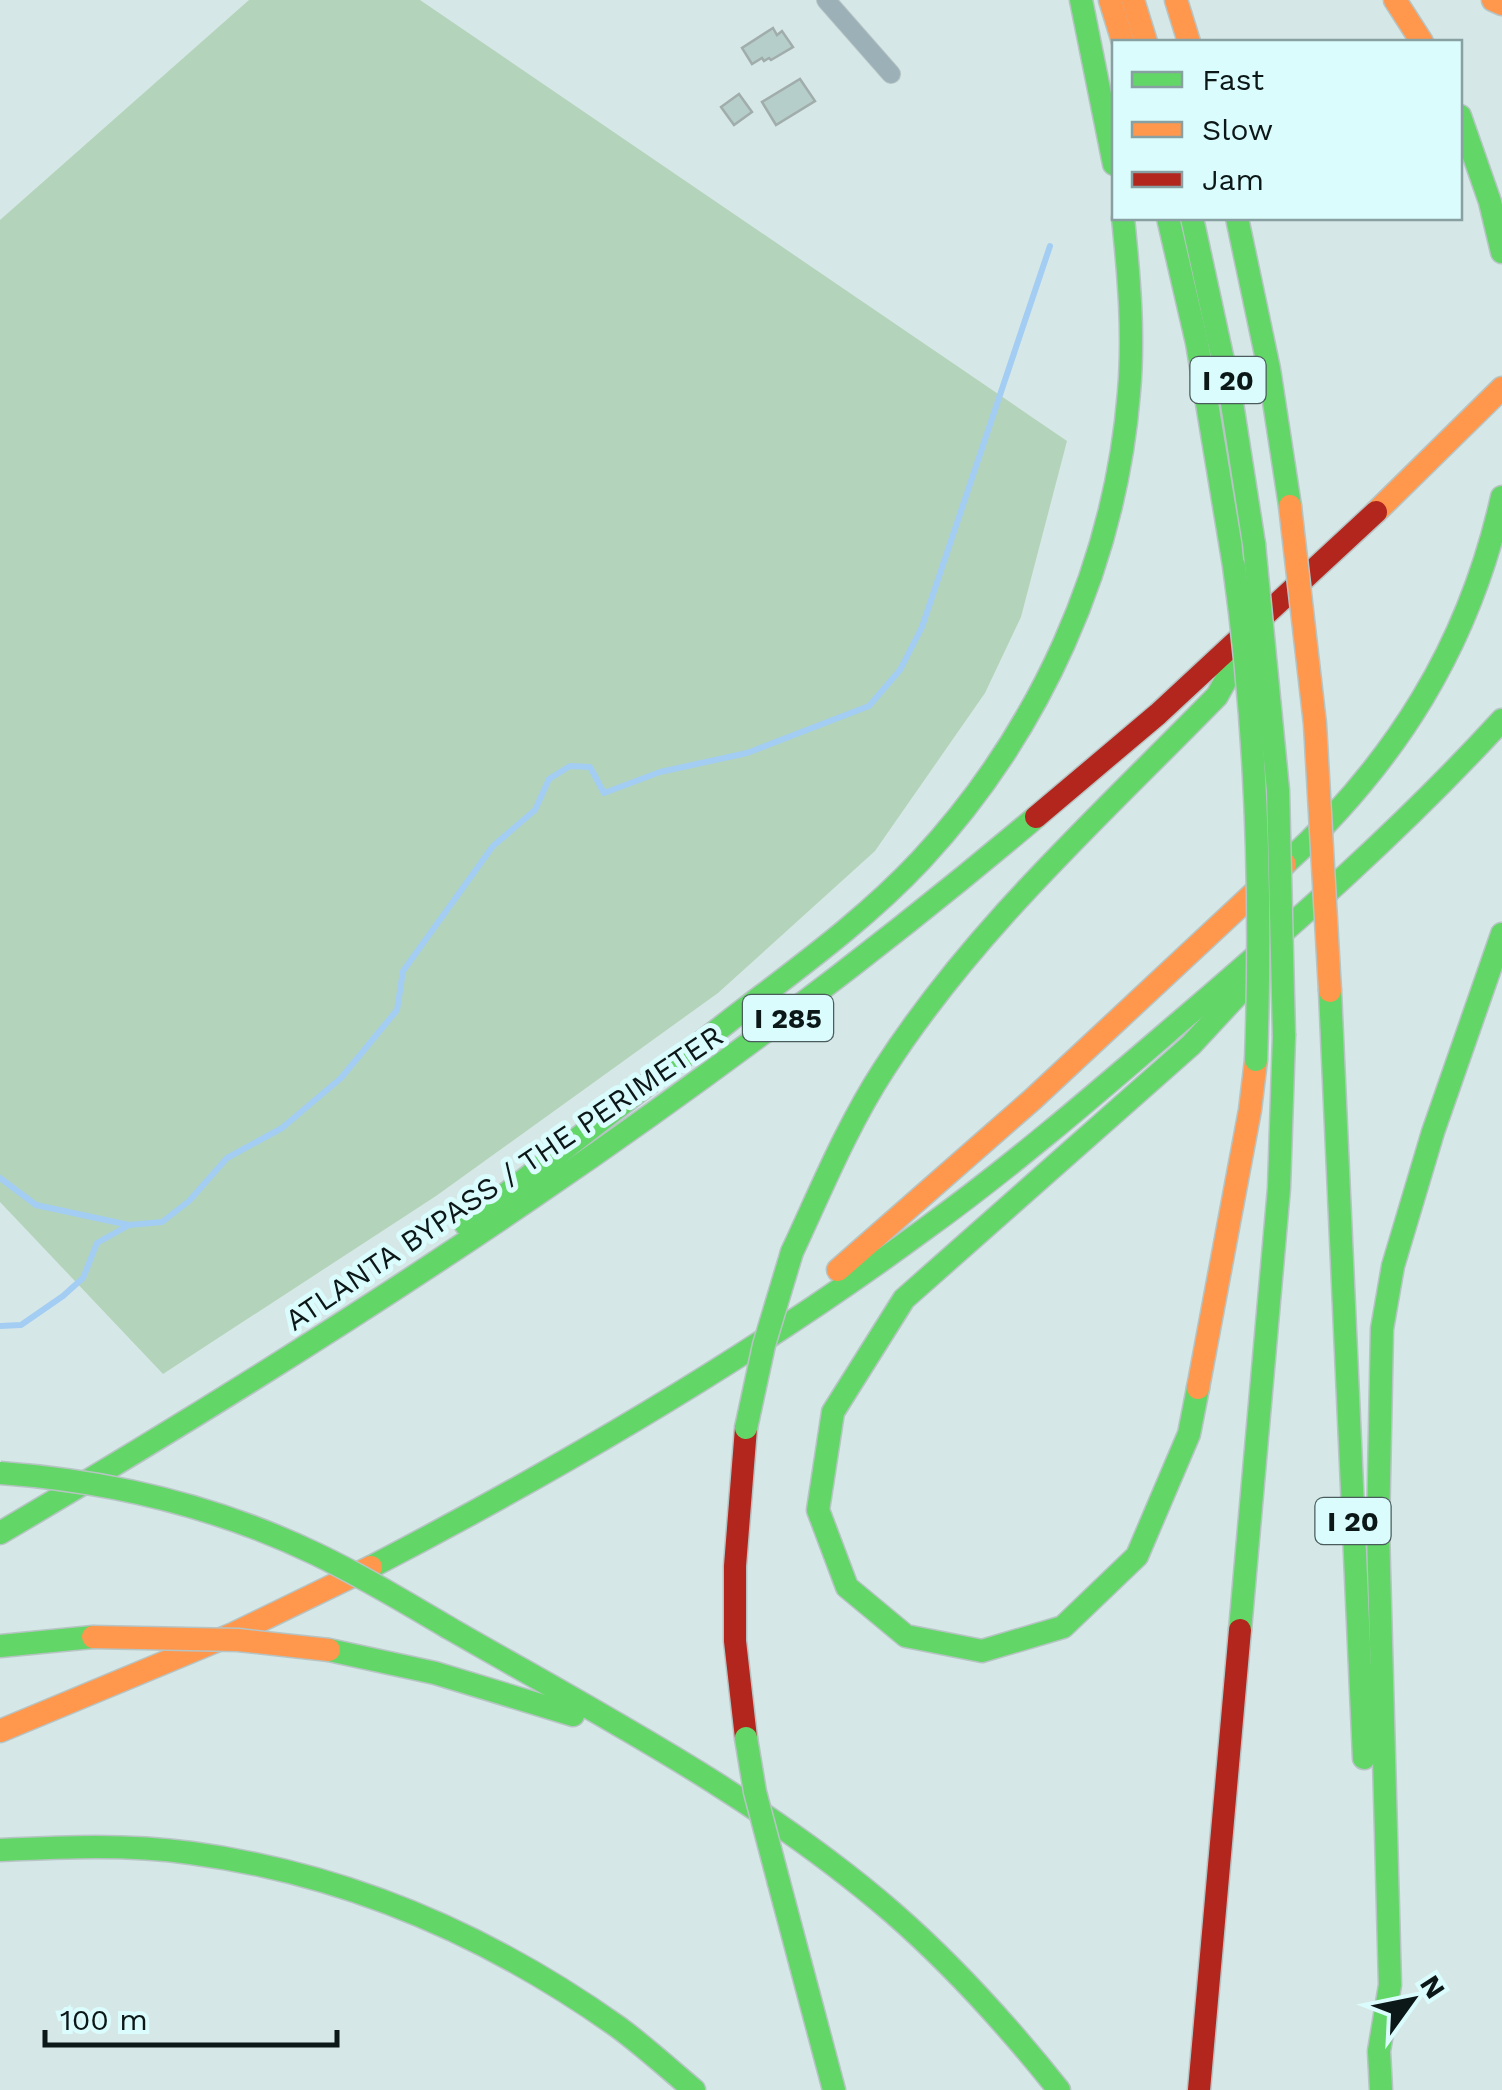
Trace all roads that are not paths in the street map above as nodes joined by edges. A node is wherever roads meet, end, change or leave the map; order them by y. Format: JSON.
{"nodes":[{"id":1,"x":826,"y":0,"type":"edge"},
{"id":2,"x":1081,"y":0,"type":"edge"},
{"id":3,"x":1110,"y":0,"type":"edge"},
{"id":4,"x":1133,"y":0,"type":"edge"},
{"id":5,"x":1176,"y":0,"type":"edge"},
{"id":6,"x":1395,"y":0,"type":"edge"},
{"id":7,"x":1493,"y":0,"type":"edge"},
{"id":8,"x":1502,"y":4,"type":"edge"},
{"id":9,"x":1121,"y":40,"type":"edge"},
{"id":10,"x":1145,"y":40,"type":"edge"},
{"id":11,"x":1188,"y":40,"type":"edge"},
{"id":12,"x":1421,"y":40,"type":"edge"},
{"id":13,"x":891,"y":74,"type":"dead end"},
{"id":14,"x":1462,"y":122,"type":"edge"},
{"id":15,"x":1112,"y":154,"type":"edge"},
{"id":16,"x":1123,"y":220,"type":"edge"},
{"id":17,"x":1168,"y":220,"type":"edge"},
{"id":18,"x":1192,"y":220,"type":"edge"},
{"id":19,"x":1238,"y":220,"type":"edge"},
{"id":20,"x":1502,"y":252,"type":"edge"},
{"id":21,"x":1502,"y":388,"type":"edge"},
{"id":22,"x":1502,"y":498,"type":"edge"},
{"id":23,"x":1254,"y":631,"type":"junction"},
{"id":24,"x":1502,"y":720,"type":"edge"},
{"id":25,"x":1340,"y":886,"type":"junction"},
{"id":26,"x":1502,"y":934,"type":"edge"},
{"id":27,"x":1259,"y":973,"type":"edge"},
{"id":28,"x":1259,"y":973,"type":"edge"},
{"id":29,"x":1259,"y":973,"type":"edge"},
{"id":30,"x":1259,"y":973,"type":"edge"},
{"id":31,"x":745,"y":1352,"type":"junction"},
{"id":32,"x":289,"y":1361,"type":"junction"},
{"id":33,"x":0,"y":1473,"type":"edge"},
{"id":34,"x":0,"y":1532,"type":"edge"},
{"id":35,"x":0,"y":1646,"type":"edge"},
{"id":36,"x":0,"y":1731,"type":"edge"},
{"id":37,"x":676,"y":1761,"type":"junction"},
{"id":38,"x":0,"y":1850,"type":"edge"},
{"id":39,"x":1379,"y":2050,"type":"junction"},
{"id":40,"x":694,"y":2090,"type":"edge"},
{"id":41,"x":834,"y":2090,"type":"edge"},
{"id":42,"x":1059,"y":2090,"type":"edge"},
{"id":43,"x":1199,"y":2090,"type":"edge"},
{"id":44,"x":1381,"y":2090,"type":"edge"}],
"edges":[{"from":1,"to":13,"type":"street"},
{"from":2,"to":15,"type":"highway"},
{"from":3,"to":9,"type":"highway"},
{"from":4,"to":10,"type":"highway"},
{"from":5,"to":11,"type":"highway"},
{"from":6,"to":12,"type":"highway"},
{"from":7,"to":8,"type":"highway"},
{"from":14,"to":20,"type":"highway"},
{"from":16,"to":32,"type":"highway"},
{"from":17,"to":27,"type":"highway","bridge":true},
{"from":18,"to":43,"type":"highway","number":"I 20","bridge":true},
{"from":19,"to":39,"type":"highway","number":"I 20","bridge":true},
{"from":21,"to":23,"type":"highway","name":"ATLANTA BYPASS / THE PERIMETER","number":"I 285"},
{"from":22,"to":31,"type":"highway"},
{"from":23,"to":32,"type":"highway","name":"ATLANTA BYPASS / THE PERIMETER","number":"I 285"},
{"from":23,"to":41,"type":"highway","bridge":true},
{"from":24,"to":25,"type":"highway"},
{"from":25,"to":30,"type":"highway","bridge":true},
{"from":25,"to":31,"type":"highway"},
{"from":26,"to":39,"type":"highway"},
{"from":28,"to":29,"type":"highway","bridge":true},
{"from":31,"to":36,"type":"highway"},
{"from":32,"to":34,"type":"highway","name":"ATLANTA BYPASS / THE PERIMETER","number":"I 285"},
{"from":33,"to":37,"type":"highway","bridge":true},
{"from":35,"to":37,"type":"highway","bridge":true},
{"from":37,"to":42,"type":"highway"},
{"from":38,"to":40,"type":"highway"},
{"from":39,"to":44,"type":"highway","number":"I 20"}]}
